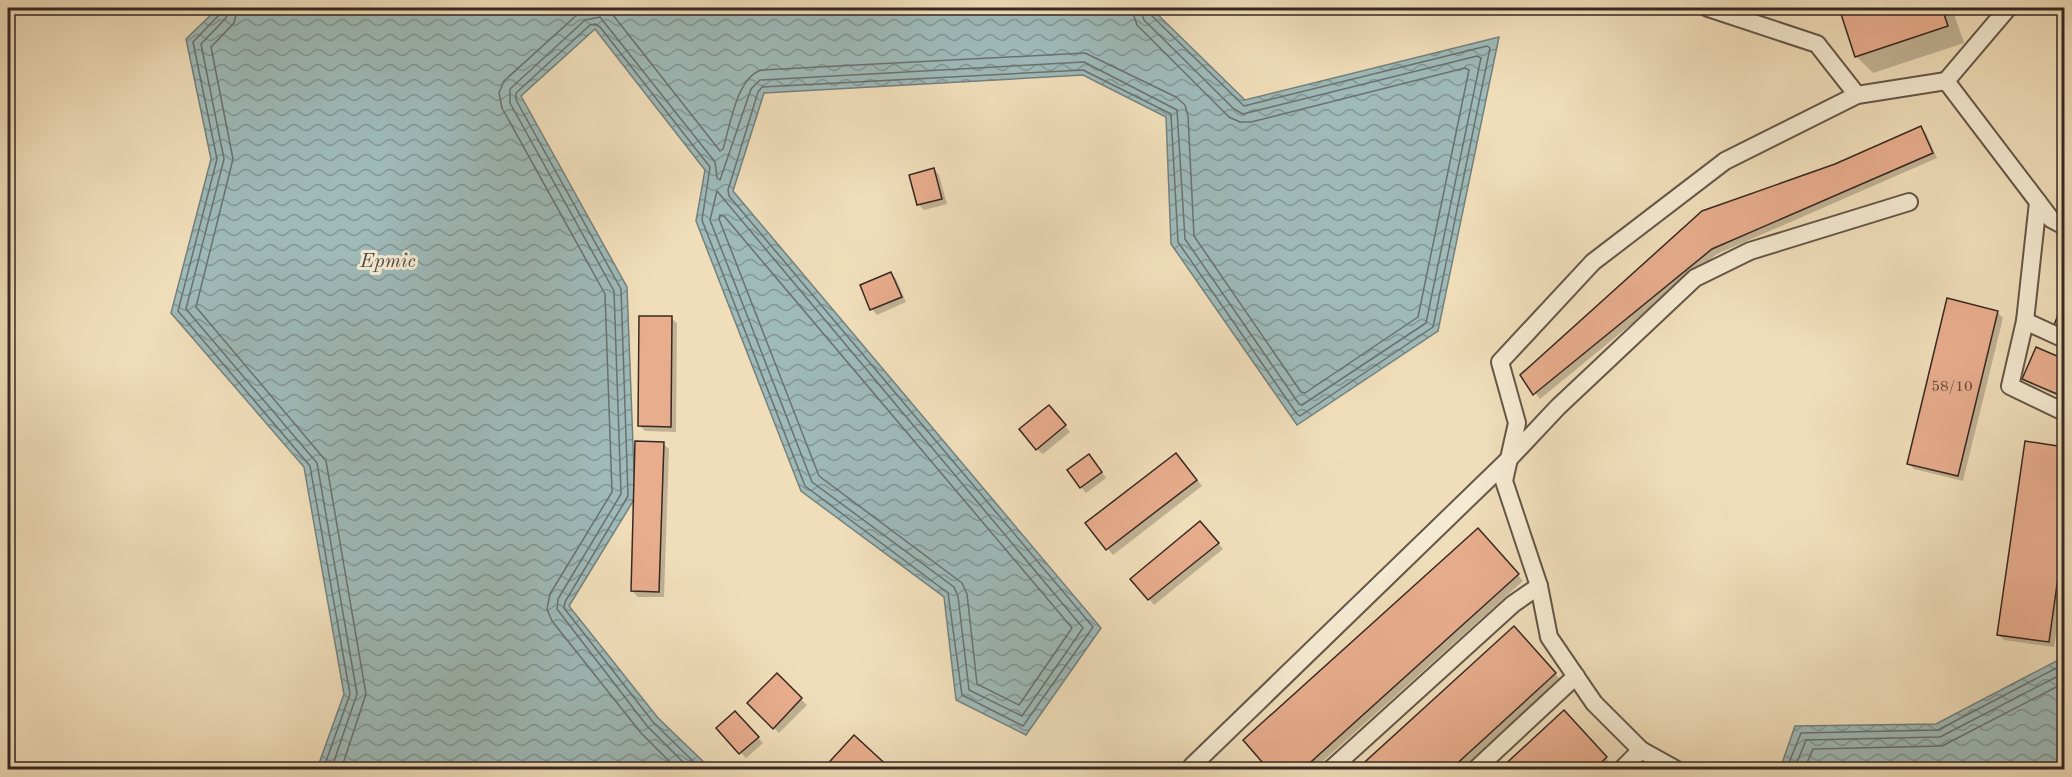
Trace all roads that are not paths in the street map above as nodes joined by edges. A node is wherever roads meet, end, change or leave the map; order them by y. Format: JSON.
{"nodes":[{"id":1,"x":1708,"y":8,"type":"edge"},
{"id":2,"x":2008,"y":8,"type":"edge"},
{"id":3,"x":1946,"y":81,"type":"junction"},
{"id":4,"x":1857,"y":95,"type":"junction"},
{"id":5,"x":1909,"y":202,"type":"dead end"},
{"id":6,"x":2038,"y":202,"type":"junction"},
{"id":7,"x":2064,"y":226,"type":"edge"},
{"id":8,"x":2025,"y":321,"type":"junction"},
{"id":9,"x":2064,"y":339,"type":"edge"},
{"id":10,"x":2064,"y":412,"type":"edge"},
{"id":11,"x":1509,"y":459,"type":"junction"},
{"id":12,"x":1539,"y":586,"type":"junction"},
{"id":13,"x":1576,"y":676,"type":"junction"},
{"id":14,"x":1641,"y":750,"type":"junction"},
{"id":15,"x":1192,"y":766,"type":"dead end"},
{"id":16,"x":1330,"y":770,"type":"edge"},
{"id":17,"x":1475,"y":770,"type":"edge"},
{"id":18,"x":1621,"y":770,"type":"edge"},
{"id":19,"x":1677,"y":770,"type":"edge"}],
"edges":[{"from":1,"to":4,"type":"lane"},
{"from":2,"to":3,"type":"lane"},
{"from":3,"to":4,"type":"lane"},
{"from":3,"to":6,"type":"lane"},
{"from":4,"to":11,"type":"lane"},
{"from":5,"to":11,"type":"lane"},
{"from":6,"to":7,"type":"lane"},
{"from":6,"to":8,"type":"lane"},
{"from":8,"to":9,"type":"lane"},
{"from":8,"to":10,"type":"lane"},
{"from":11,"to":12,"type":"lane"},
{"from":11,"to":15,"type":"lane"},
{"from":12,"to":13,"type":"lane"},
{"from":12,"to":16,"type":"lane"},
{"from":13,"to":14,"type":"lane"},
{"from":13,"to":17,"type":"lane"},
{"from":14,"to":18,"type":"lane"},
{"from":14,"to":19,"type":"lane"}]}
